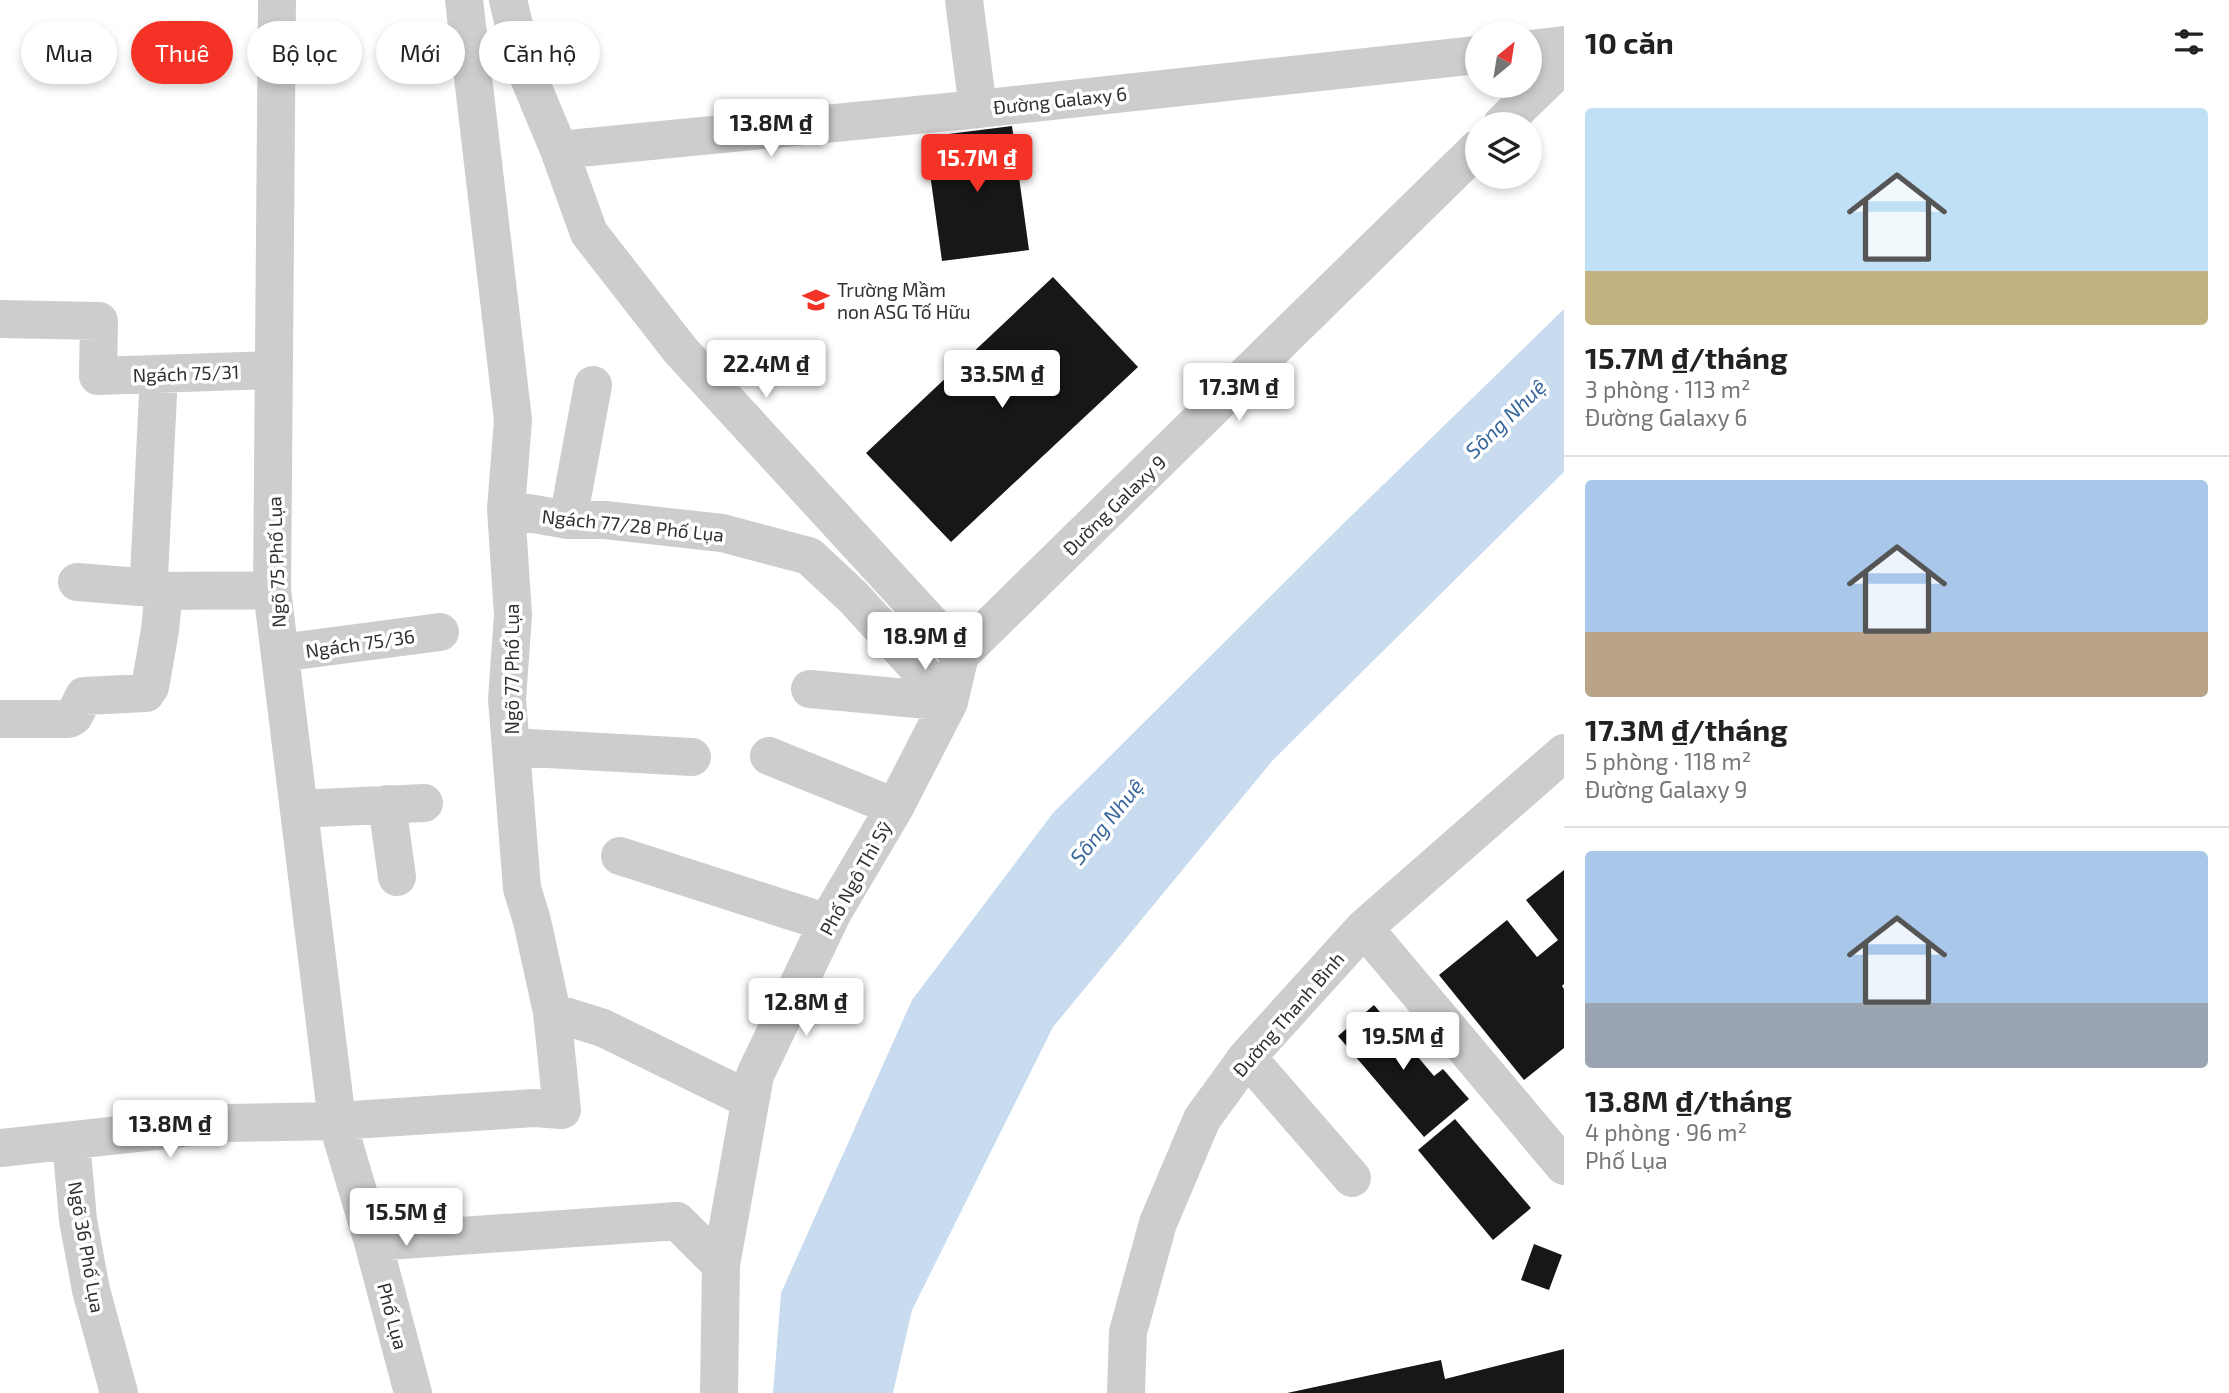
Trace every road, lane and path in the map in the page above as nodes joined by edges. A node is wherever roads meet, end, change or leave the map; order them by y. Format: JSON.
{"nodes":[{"id":1,"x":277,"y":0,"type":"edge"},
{"id":2,"x":464,"y":0,"type":"edge"},
{"id":3,"x":508,"y":0,"type":"edge"},
{"id":4,"x":964,"y":0,"type":"edge"},
{"id":5,"x":1564,"y":45,"type":"edge"},
{"id":6,"x":1542,"y":48,"type":"edge"},
{"id":7,"x":1465,"y":56,"type":"edge"},
{"id":8,"x":1564,"y":64,"type":"edge"},
{"id":9,"x":978,"y":109,"type":"junction"},
{"id":10,"x":1514,"y":112,"type":"edge"},
{"id":11,"x":559,"y":150,"type":"junction"},
{"id":12,"x":1465,"y":161,"type":"edge"},
{"id":13,"x":0,"y":319,"type":"edge"},
{"id":14,"x":274,"y":370,"type":"junction"},
{"id":15,"x":159,"y":374,"type":"junction"},
{"id":16,"x":593,"y":385,"type":"dead end"},
{"id":17,"x":506,"y":509,"type":"junction"},
{"id":18,"x":568,"y":520,"type":"junction"},
{"id":19,"x":840,"y":526,"type":"junction"},
{"id":20,"x":809,"y":556,"type":"junction"},
{"id":21,"x":77,"y":582,"type":"dead end"},
{"id":22,"x":158,"y":589,"type":"junction"},
{"id":23,"x":272,"y":590,"type":"junction"},
{"id":24,"x":440,"y":632,"type":"dead end"},
{"id":25,"x":280,"y":653,"type":"junction"},
{"id":26,"x":960,"y":655,"type":"junction"},
{"id":27,"x":810,"y":689,"type":"dead end"},
{"id":28,"x":948,"y":702,"type":"junction"},
{"id":29,"x":0,"y":719,"type":"edge"},
{"id":30,"x":511,"y":747,"type":"junction"},
{"id":31,"x":1564,"y":753,"type":"edge"},
{"id":32,"x":769,"y":756,"type":"dead end"},
{"id":33,"x":692,"y":757,"type":"dead end"},
{"id":34,"x":425,"y":803,"type":"dead end"},
{"id":35,"x":387,"y":804,"type":"junction"},
{"id":36,"x":895,"y":807,"type":"junction"},
{"id":37,"x":299,"y":809,"type":"junction"},
{"id":38,"x":620,"y":856,"type":"dead end"},
{"id":39,"x":397,"y":877,"type":"dead end"},
{"id":40,"x":828,"y":923,"type":"junction"},
{"id":41,"x":1364,"y":928,"type":"junction"},
{"id":42,"x":552,"y":1012,"type":"junction"},
{"id":43,"x":1247,"y":1057,"type":"junction"},
{"id":44,"x":750,"y":1100,"type":"junction"},
{"id":45,"x":337,"y":1121,"type":"junction"},
{"id":46,"x":71,"y":1141,"type":"junction"},
{"id":47,"x":0,"y":1147,"type":"edge"},
{"id":48,"x":1564,"y":1166,"type":"edge"},
{"id":49,"x":1353,"y":1178,"type":"dead end"},
{"id":50,"x":373,"y":1242,"type":"junction"},
{"id":51,"x":721,"y":1265,"type":"junction"},
{"id":52,"x":119,"y":1393,"type":"edge"},
{"id":53,"x":413,"y":1393,"type":"edge"},
{"id":54,"x":719,"y":1393,"type":"edge"},
{"id":55,"x":1126,"y":1393,"type":"edge"}],
"edges":[{"from":1,"to":14,"type":"street","name":"Ngõ 75 Phố Lụa"},
{"from":2,"to":17,"type":"street","name":"Ngõ 77 Phố Lụa"},
{"from":3,"to":11,"type":"street"},
{"from":4,"to":9,"type":"street"},
{"from":5,"to":6,"type":"street"},
{"from":7,"to":9,"type":"street","name":"Đường Galaxy 6"},
{"from":8,"to":10,"type":"street"},
{"from":9,"to":11,"type":"street","name":"Đường Galaxy 6"},
{"from":11,"to":19,"type":"street"},
{"from":12,"to":26,"type":"street","name":"Đường Galaxy 9"},
{"from":13,"to":15,"type":"street","name":"Ngách 75/31"},
{"from":14,"to":15,"type":"street","name":"Ngách 75/31"},
{"from":14,"to":23,"type":"street","name":"Ngõ 75 Phố Lụa"},
{"from":15,"to":22,"type":"street"},
{"from":16,"to":18,"type":"street"},
{"from":17,"to":18,"type":"street","name":"Ngách 77/28 Phố Lụa"},
{"from":17,"to":30,"type":"street","name":"Ngõ 77 Phố Lụa"},
{"from":18,"to":20,"type":"street","name":"Ngách 77/28 Phố Lụa"},
{"from":19,"to":20,"type":"street"},
{"from":19,"to":26,"type":"street"},
{"from":20,"to":28,"type":"street","name":"Ngách 77/28 Phố Lụa"},
{"from":21,"to":22,"type":"street"},
{"from":22,"to":23,"type":"street"},
{"from":22,"to":29,"type":"street"},
{"from":23,"to":25,"type":"street","name":"Ngõ 75 Phố Lụa"},
{"from":24,"to":25,"type":"street","name":"Ngách 75/36"},
{"from":25,"to":37,"type":"street","name":"Ngõ 75 Phố Lụa"},
{"from":26,"to":28,"type":"street","name":"Phố Ngô Thì Sỹ"},
{"from":27,"to":28,"type":"street"},
{"from":28,"to":36,"type":"street","name":"Phố Ngô Thì Sỹ"},
{"from":30,"to":33,"type":"street"},
{"from":30,"to":42,"type":"street","name":"Ngõ 77 Phố Lụa"},
{"from":31,"to":41,"type":"street","name":"Đường Thanh Bình"},
{"from":32,"to":36,"type":"street"},
{"from":34,"to":35,"type":"street"},
{"from":35,"to":37,"type":"street"},
{"from":35,"to":39,"type":"street"},
{"from":36,"to":40,"type":"street","name":"Phố Ngô Thì Sỹ"},
{"from":37,"to":45,"type":"street","name":"Ngõ 75 Phố Lụa"},
{"from":38,"to":40,"type":"street"},
{"from":40,"to":44,"type":"street","name":"Phố Ngô Thì Sỹ"},
{"from":41,"to":43,"type":"street","name":"Đường Thanh Bình"},
{"from":41,"to":48,"type":"street"},
{"from":42,"to":44,"type":"street"},
{"from":42,"to":45,"type":"street","name":"Ngõ 77 Phố Lụa"},
{"from":43,"to":49,"type":"street"},
{"from":43,"to":55,"type":"street","name":"Đường Thanh Bình"},
{"from":44,"to":51,"type":"street","name":"Phố Ngô Thì Sỹ"},
{"from":45,"to":46,"type":"street"},
{"from":45,"to":50,"type":"street","name":"Phố Lụa"},
{"from":46,"to":47,"type":"street"},
{"from":46,"to":52,"type":"street","name":"Ngõ 36 Phố Lụa"},
{"from":50,"to":51,"type":"street"},
{"from":50,"to":53,"type":"street","name":"Phố Lụa"},
{"from":51,"to":54,"type":"street","name":"Phố Ngô Thì Sỹ"}]}
